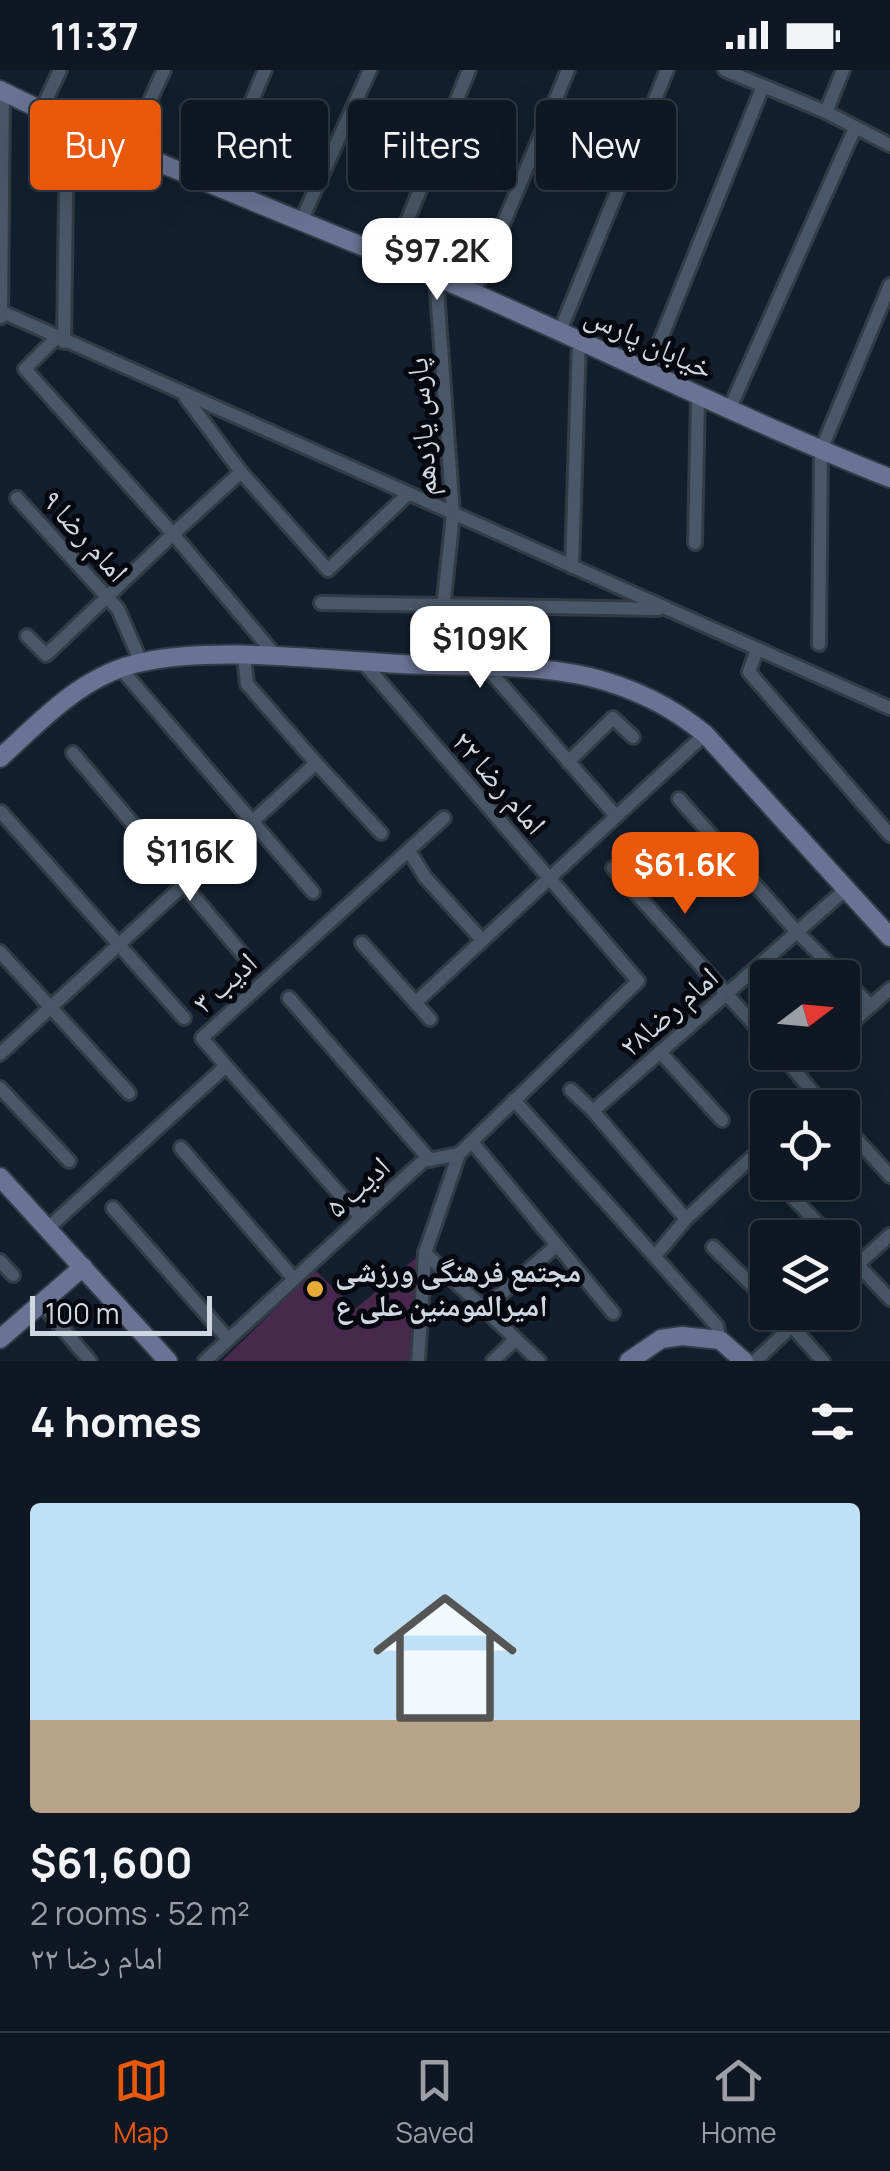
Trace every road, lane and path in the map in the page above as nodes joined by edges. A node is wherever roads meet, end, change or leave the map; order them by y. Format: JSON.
{"nodes":[{"id":1,"x":60,"y":70,"type":"edge"},
{"id":2,"x":164,"y":70,"type":"edge"},
{"id":3,"x":265,"y":70,"type":"edge"},
{"id":4,"x":370,"y":70,"type":"edge"},
{"id":5,"x":469,"y":70,"type":"edge"},
{"id":6,"x":568,"y":70,"type":"edge"},
{"id":7,"x":667,"y":70,"type":"edge"},
{"id":8,"x":726,"y":70,"type":"edge"},
{"id":9,"x":843,"y":70,"type":"edge"},
{"id":10,"x":746,"y":74,"type":"edge"},
{"id":11,"x":763,"y":86,"type":"junction"},
{"id":12,"x":1,"y":91,"type":"edge"},
{"id":13,"x":46,"y":100,"type":"edge"},
{"id":14,"x":150,"y":100,"type":"edge"},
{"id":15,"x":252,"y":100,"type":"edge"},
{"id":16,"x":30,"y":105,"type":"edge"},
{"id":17,"x":826,"y":112,"type":"junction"},
{"id":18,"x":856,"y":128,"type":"junction"},
{"id":19,"x":890,"y":145,"type":"edge"},
{"id":20,"x":65,"y":190,"type":"edge"},
{"id":21,"x":231,"y":190,"type":"edge"},
{"id":22,"x":302,"y":219,"type":"junction"},
{"id":23,"x":392,"y":258,"type":"junction"},
{"id":24,"x":436,"y":277,"type":"junction"},
{"id":25,"x":890,"y":285,"type":"edge"},
{"id":26,"x":474,"y":293,"type":"junction"},
{"id":27,"x":1,"y":315,"type":"edge"},
{"id":28,"x":560,"y":331,"type":"junction"},
{"id":29,"x":60,"y":340,"type":"junction"},
{"id":30,"x":579,"y":340,"type":"junction"},
{"id":31,"x":647,"y":373,"type":"junction"},
{"id":32,"x":184,"y":395,"type":"junction"},
{"id":33,"x":698,"y":396,"type":"junction"},
{"id":34,"x":729,"y":410,"type":"junction"},
{"id":35,"x":820,"y":450,"type":"junction"},
{"id":36,"x":241,"y":472,"type":"junction"},
{"id":37,"x":890,"y":478,"type":"edge"},
{"id":38,"x":408,"y":494,"type":"junction"},
{"id":39,"x":18,"y":498,"type":"dead end"},
{"id":40,"x":453,"y":514,"type":"junction"},
{"id":41,"x":173,"y":534,"type":"junction"},
{"id":42,"x":695,"y":543,"type":"dead end"},
{"id":43,"x":572,"y":567,"type":"junction"},
{"id":44,"x":106,"y":596,"type":"junction"},
{"id":45,"x":321,"y":603,"type":"dead end"},
{"id":46,"x":445,"y":606,"type":"junction"},
{"id":47,"x":667,"y":610,"type":"junction"},
{"id":48,"x":27,"y":636,"type":"dead end"},
{"id":49,"x":819,"y":644,"type":"dead end"},
{"id":50,"x":757,"y":649,"type":"junction"},
{"id":51,"x":244,"y":656,"type":"junction"},
{"id":52,"x":278,"y":658,"type":"junction"},
{"id":53,"x":140,"y":662,"type":"junction"},
{"id":54,"x":363,"y":662,"type":"junction"},
{"id":55,"x":438,"y":666,"type":"junction"},
{"id":56,"x":486,"y":668,"type":"junction"},
{"id":57,"x":121,"y":670,"type":"junction"},
{"id":58,"x":890,"y":708,"type":"edge"},
{"id":59,"x":705,"y":734,"type":"junction"},
{"id":60,"x":633,"y":736,"type":"dead end"},
{"id":61,"x":73,"y":753,"type":"dead end"},
{"id":62,"x":0,"y":758,"type":"edge"},
{"id":63,"x":568,"y":762,"type":"junction"},
{"id":64,"x":316,"y":763,"type":"junction"},
{"id":65,"x":679,"y":800,"type":"dead end"},
{"id":66,"x":1,"y":812,"type":"edge"},
{"id":67,"x":616,"y":816,"type":"junction"},
{"id":68,"x":444,"y":818,"type":"dead end"},
{"id":69,"x":250,"y":822,"type":"junction"},
{"id":70,"x":381,"y":833,"type":"dead end"},
{"id":71,"x":890,"y":835,"type":"edge"},
{"id":72,"x":409,"y":851,"type":"junction"},
{"id":73,"x":613,"y":868,"type":"dead end"},
{"id":74,"x":548,"y":878,"type":"junction"},
{"id":75,"x":184,"y":882,"type":"junction"},
{"id":76,"x":846,"y":889,"type":"junction"},
{"id":77,"x":312,"y":892,"type":"dead end"},
{"id":78,"x":797,"y":932,"type":"junction"},
{"id":79,"x":890,"y":936,"type":"edge"},
{"id":80,"x":482,"y":940,"type":"junction"},
{"id":81,"x":362,"y":942,"type":"dead end"},
{"id":82,"x":118,"y":945,"type":"junction"},
{"id":83,"x":0,"y":952,"type":"edge"},
{"id":84,"x":244,"y":956,"type":"dead end"},
{"id":85,"x":638,"y":981,"type":"joint"},
{"id":86,"x":890,"y":989,"type":"edge"},
{"id":87,"x":726,"y":994,"type":"junction"},
{"id":88,"x":289,"y":998,"type":"dead end"},
{"id":89,"x":415,"y":1002,"type":"junction"},
{"id":90,"x":871,"y":1006,"type":"junction"},
{"id":91,"x":51,"y":1008,"type":"junction"},
{"id":92,"x":860,"y":1015,"type":"edge"},
{"id":93,"x":184,"y":1018,"type":"dead end"},
{"id":94,"x":430,"y":1019,"type":"dead end"},
{"id":95,"x":750,"y":1020,"type":"edge"},
{"id":96,"x":660,"y":1052,"type":"junction"},
{"id":97,"x":0,"y":1054,"type":"edge"},
{"id":98,"x":226,"y":1066,"type":"junction"},
{"id":99,"x":796,"y":1072,"type":"edge"},
{"id":100,"x":0,"y":1088,"type":"edge"},
{"id":101,"x":571,"y":1090,"type":"dead end"},
{"id":102,"x":811,"y":1090,"type":"edge"},
{"id":103,"x":129,"y":1092,"type":"dead end"},
{"id":104,"x":514,"y":1100,"type":"junction"},
{"id":105,"x":593,"y":1112,"type":"junction"},
{"id":106,"x":722,"y":1120,"type":"dead end"},
{"id":107,"x":472,"y":1142,"type":"junction"},
{"id":108,"x":860,"y":1143,"type":"edge"},
{"id":109,"x":181,"y":1148,"type":"dead end"},
{"id":110,"x":458,"y":1154,"type":"junction"},
{"id":111,"x":750,"y":1159,"type":"edge"},
{"id":112,"x":430,"y":1160,"type":"junction"},
{"id":113,"x":68,"y":1161,"type":"dead end"},
{"id":114,"x":890,"y":1176,"type":"edge"},
{"id":115,"x":0,"y":1177,"type":"edge"},
{"id":116,"x":795,"y":1200,"type":"edge"},
{"id":117,"x":113,"y":1208,"type":"dead end"},
{"id":118,"x":361,"y":1218,"type":"junction"},
{"id":119,"x":686,"y":1218,"type":"junction"},
{"id":120,"x":814,"y":1220,"type":"edge"},
{"id":121,"x":47,"y":1229,"type":"junction"},
{"id":122,"x":890,"y":1235,"type":"edge"},
{"id":123,"x":557,"y":1246,"type":"junction"},
{"id":124,"x":713,"y":1247,"type":"dead end"},
{"id":125,"x":425,"y":1253,"type":"junction"},
{"id":126,"x":655,"y":1256,"type":"junction"},
{"id":127,"x":0,"y":1262,"type":"edge"},
{"id":128,"x":860,"y":1262,"type":"edge"},
{"id":129,"x":860,"y":1266,"type":"edge"},
{"id":130,"x":83,"y":1267,"type":"junction"},
{"id":131,"x":13,"y":1275,"type":"dead end"},
{"id":132,"x":294,"y":1279,"type":"junction"},
{"id":133,"x":750,"y":1283,"type":"edge"},
{"id":134,"x":890,"y":1298,"type":"edge"},
{"id":135,"x":41,"y":1303,"type":"junction"},
{"id":136,"x":484,"y":1308,"type":"junction"},
{"id":137,"x":613,"y":1313,"type":"dead end"},
{"id":138,"x":788,"y":1330,"type":"edge"},
{"id":139,"x":796,"y":1330,"type":"edge"},
{"id":140,"x":0,"y":1339,"type":"edge"},
{"id":141,"x":228,"y":1339,"type":"junction"},
{"id":142,"x":516,"y":1339,"type":"junction"},
{"id":143,"x":720,"y":1340,"type":"junction"},
{"id":144,"x":90,"y":1361,"type":"edge"},
{"id":145,"x":168,"y":1361,"type":"edge"},
{"id":146,"x":205,"y":1361,"type":"edge"},
{"id":147,"x":418,"y":1361,"type":"edge"},
{"id":148,"x":492,"y":1361,"type":"edge"},
{"id":149,"x":539,"y":1361,"type":"edge"},
{"id":150,"x":630,"y":1361,"type":"edge"},
{"id":151,"x":744,"y":1361,"type":"edge"},
{"id":152,"x":755,"y":1361,"type":"edge"},
{"id":153,"x":823,"y":1361,"type":"edge"}],
"edges":[{"from":1,"to":13,"type":"street"},
{"from":2,"to":14,"type":"street"},
{"from":3,"to":15,"type":"street"},
{"from":4,"to":22,"type":"street"},
{"from":5,"to":23,"type":"street"},
{"from":6,"to":26,"type":"street"},
{"from":7,"to":28,"type":"street"},
{"from":8,"to":10,"type":"street"},
{"from":9,"to":17,"type":"street"},
{"from":10,"to":11,"type":"street"},
{"from":11,"to":17,"type":"street"},
{"from":11,"to":31,"type":"street"},
{"from":12,"to":16,"type":"main road","name":"خیابان پارس"},
{"from":12,"to":27,"type":"street"},
{"from":17,"to":18,"type":"street"},
{"from":18,"to":19,"type":"street"},
{"from":18,"to":34,"type":"street"},
{"from":20,"to":29,"type":"street"},
{"from":21,"to":22,"type":"main road","name":"خیابان پارس"},
{"from":22,"to":23,"type":"main road","name":"خیابان پارس"},
{"from":23,"to":24,"type":"main road","name":"خیابان پارس"},
{"from":24,"to":26,"type":"main road","name":"خیابان پارس"},
{"from":24,"to":40,"type":"street","name":"پارس‌‌ یازدهم"},
{"from":25,"to":35,"type":"street"},
{"from":26,"to":28,"type":"main road","name":"خیابان پارس"},
{"from":27,"to":29,"type":"street"},
{"from":28,"to":30,"type":"main road","name":"خیابان پارس"},
{"from":29,"to":32,"type":"street"},
{"from":29,"to":41,"type":"street"},
{"from":30,"to":31,"type":"main road","name":"خیابان پارس"},
{"from":30,"to":43,"type":"street"},
{"from":31,"to":33,"type":"main road","name":"خیابان پارس"},
{"from":32,"to":36,"type":"street"},
{"from":32,"to":38,"type":"street"},
{"from":33,"to":34,"type":"main road","name":"خیابان پارس"},
{"from":33,"to":42,"type":"street"},
{"from":34,"to":35,"type":"main road","name":"خیابان پارس"},
{"from":35,"to":37,"type":"main road","name":"خیابان پارس"},
{"from":35,"to":49,"type":"street"},
{"from":36,"to":38,"type":"street"},
{"from":36,"to":41,"type":"street"},
{"from":38,"to":40,"type":"street"},
{"from":39,"to":44,"type":"street","name":"امام رضا ۹"},
{"from":40,"to":43,"type":"street"},
{"from":40,"to":46,"type":"street","name":"پارس‌‌ یازدهم"},
{"from":41,"to":44,"type":"street"},
{"from":41,"to":52,"type":"street"},
{"from":43,"to":47,"type":"street"},
{"from":44,"to":48,"type":"street"},
{"from":44,"to":53,"type":"street","name":"امام رضا ۹"},
{"from":45,"to":46,"type":"street"},
{"from":46,"to":47,"type":"street"},
{"from":46,"to":55,"type":"street","name":"پارس‌‌ یازدهم"},
{"from":47,"to":50,"type":"street"},
{"from":50,"to":58,"type":"street"},
{"from":50,"to":71,"type":"street"},
{"from":51,"to":52,"type":"main road"},
{"from":51,"to":53,"type":"main road"},
{"from":51,"to":64,"type":"street"},
{"from":52,"to":54,"type":"main road"},
{"from":53,"to":57,"type":"main road"},
{"from":54,"to":55,"type":"main road"},
{"from":54,"to":74,"type":"street","name":"امام رضا ۲۲"},
{"from":55,"to":56,"type":"main road"},
{"from":56,"to":59,"type":"main road"},
{"from":56,"to":63,"type":"street"},
{"from":57,"to":62,"type":"main road"},
{"from":57,"to":69,"type":"street"},
{"from":59,"to":67,"type":"street"},
{"from":59,"to":76,"type":"main road"},
{"from":60,"to":63,"type":"street"},
{"from":61,"to":75,"type":"street"},
{"from":63,"to":67,"type":"street"},
{"from":64,"to":69,"type":"street"},
{"from":64,"to":70,"type":"street"},
{"from":65,"to":78,"type":"street"},
{"from":66,"to":82,"type":"street"},
{"from":67,"to":74,"type":"street"},
{"from":68,"to":72,"type":"street","name":"ادیب ۳"},
{"from":69,"to":75,"type":"street"},
{"from":69,"to":77,"type":"street"},
{"from":72,"to":80,"type":"street"},
{"from":72,"to":98,"type":"street","name":"ادیب ۳"},
{"from":73,"to":87,"type":"street"},
{"from":74,"to":80,"type":"street"},
{"from":74,"to":85,"type":"street","name":"امام رضا ۲۲"},
{"from":75,"to":82,"type":"street"},
{"from":75,"to":84,"type":"street"},
{"from":76,"to":78,"type":"street","name":"امام رضا۲۸"},
{"from":76,"to":79,"type":"main road"},
{"from":78,"to":87,"type":"street","name":"امام رضا۲۸"},
{"from":78,"to":90,"type":"street"},
{"from":80,"to":89,"type":"street"},
{"from":81,"to":89,"type":"street"},
{"from":82,"to":91,"type":"street"},
{"from":82,"to":93,"type":"street"},
{"from":83,"to":91,"type":"street"},
{"from":85,"to":104,"type":"street","name":"ادیب ۵"},
{"from":86,"to":90,"type":"street"},
{"from":87,"to":95,"type":"street"},
{"from":87,"to":96,"type":"street","name":"امام رضا۲۸"},
{"from":88,"to":112,"type":"street"},
{"from":89,"to":94,"type":"street"},
{"from":90,"to":92,"type":"street"},
{"from":91,"to":97,"type":"street"},
{"from":91,"to":103,"type":"street"},
{"from":96,"to":105,"type":"street","name":"امام رضا۲۸"},
{"from":96,"to":106,"type":"street"},
{"from":98,"to":118,"type":"street"},
{"from":98,"to":121,"type":"street"},
{"from":99,"to":102,"type":"street"},
{"from":100,"to":113,"type":"street"},
{"from":101,"to":105,"type":"street"},
{"from":104,"to":107,"type":"street","name":"ادیب ۵"},
{"from":104,"to":126,"type":"street"},
{"from":105,"to":119,"type":"street"},
{"from":107,"to":110,"type":"street","name":"ادیب ۵"},
{"from":107,"to":123,"type":"street"},
{"from":108,"to":114,"type":"street"},
{"from":109,"to":132,"type":"street"},
{"from":110,"to":112,"type":"street","name":"ادیب ۵"},
{"from":110,"to":125,"type":"street"},
{"from":111,"to":119,"type":"street"},
{"from":112,"to":118,"type":"street","name":"ادیب ۵"},
{"from":115,"to":121,"type":"main road"},
{"from":116,"to":120,"type":"street"},
{"from":117,"to":141,"type":"street"},
{"from":118,"to":132,"type":"street","name":"ادیب ۵"},
{"from":119,"to":126,"type":"street"},
{"from":121,"to":130,"type":"main road"},
{"from":122,"to":128,"type":"street"},
{"from":123,"to":136,"type":"street"},
{"from":123,"to":137,"type":"street"},
{"from":124,"to":133,"type":"street"},
{"from":125,"to":136,"type":"street"},
{"from":125,"to":147,"type":"street"},
{"from":126,"to":143,"type":"street"},
{"from":127,"to":131,"type":"street"},
{"from":129,"to":134,"type":"street"},
{"from":130,"to":135,"type":"main road"},
{"from":130,"to":145,"type":"main road"},
{"from":132,"to":141,"type":"street","name":"ادیب ۵"},
{"from":135,"to":140,"type":"main road"},
{"from":135,"to":144,"type":"street"},
{"from":136,"to":142,"type":"street"},
{"from":138,"to":152,"type":"street"},
{"from":139,"to":153,"type":"street"},
{"from":141,"to":146,"type":"street","name":"ادیب ۵"},
{"from":142,"to":148,"type":"street"},
{"from":142,"to":149,"type":"street"},
{"from":143,"to":150,"type":"main road"},
{"from":143,"to":151,"type":"main road"}]}
